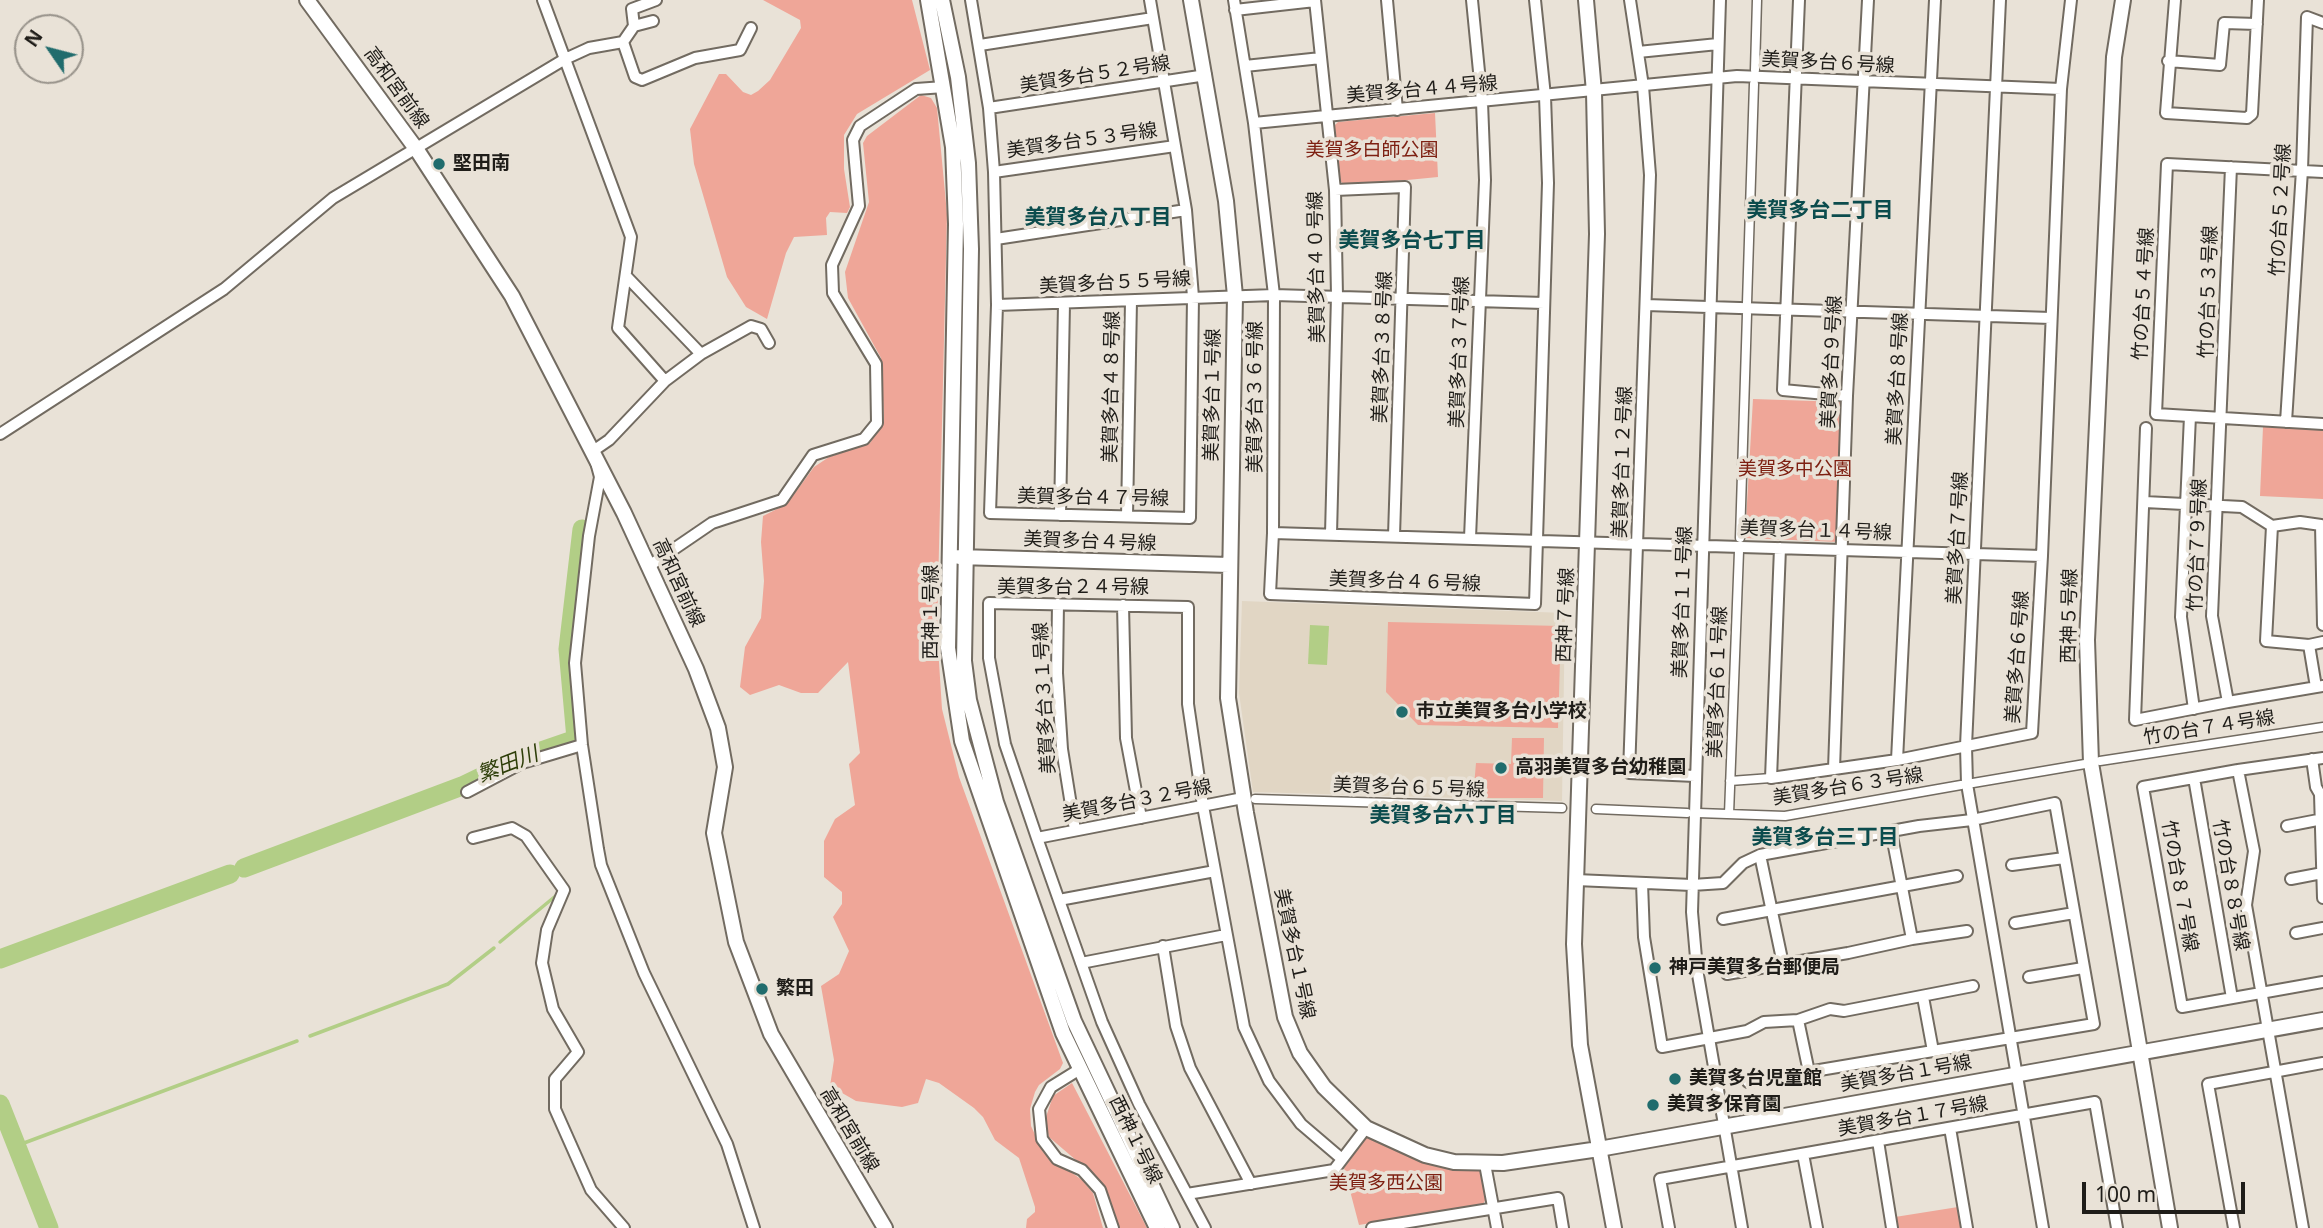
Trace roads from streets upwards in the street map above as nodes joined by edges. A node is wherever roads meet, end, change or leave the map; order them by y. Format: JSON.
{"nodes":[{"id":1,"x":307,"y":0,"type":"edge"},
{"id":2,"x":543,"y":0,"type":"edge"},
{"id":3,"x":656,"y":0,"type":"edge"},
{"id":4,"x":928,"y":0,"type":"edge"},
{"id":5,"x":942,"y":0,"type":"edge"},
{"id":6,"x":971,"y":0,"type":"edge"},
{"id":7,"x":1150,"y":0,"type":"edge"},
{"id":8,"x":1191,"y":0,"type":"edge"},
{"id":9,"x":1315,"y":0,"type":"edge"},
{"id":10,"x":1387,"y":0,"type":"edge"},
{"id":11,"x":1472,"y":0,"type":"edge"},
{"id":12,"x":1535,"y":0,"type":"edge"},
{"id":13,"x":1586,"y":0,"type":"edge"},
{"id":14,"x":1630,"y":0,"type":"edge"},
{"id":15,"x":1720,"y":0,"type":"edge"},
{"id":16,"x":1757,"y":0,"type":"edge"},
{"id":17,"x":1799,"y":0,"type":"edge"},
{"id":18,"x":1868,"y":0,"type":"edge"},
{"id":19,"x":1935,"y":0,"type":"edge"},
{"id":20,"x":2000,"y":0,"type":"edge"},
{"id":21,"x":2071,"y":0,"type":"edge"},
{"id":22,"x":2123,"y":0,"type":"edge"},
{"id":23,"x":2175,"y":0,"type":"edge"},
{"id":24,"x":2258,"y":0,"type":"edge"},
{"id":25,"x":1235,"y":5,"type":"edge"},
{"id":26,"x":1153,"y":18,"type":"junction"},
{"id":27,"x":653,"y":21,"type":"dead end"},
{"id":28,"x":2323,"y":23,"type":"edge"},
{"id":29,"x":2257,"y":24,"type":"junction"},
{"id":30,"x":634,"y":26,"type":"junction"},
{"id":31,"x":751,"y":28,"type":"dead end"},
{"id":32,"x":623,"y":42,"type":"junction"},
{"id":33,"x":1718,"y":44,"type":"junction"},
{"id":34,"x":980,"y":45,"type":"junction"},
{"id":35,"x":1638,"y":52,"type":"junction"},
{"id":36,"x":1321,"y":58,"type":"junction"},
{"id":37,"x":565,"y":59,"type":"junction"},
{"id":38,"x":2168,"y":61,"type":"junction"},
{"id":39,"x":1245,"y":66,"type":"junction"},
{"id":40,"x":1755,"y":71,"type":"dead end"},
{"id":41,"x":1206,"y":75,"type":"junction"},
{"id":42,"x":1717,"y":79,"type":"junction"},
{"id":43,"x":1796,"y":79,"type":"junction"},
{"id":44,"x":1164,"y":82,"type":"junction"},
{"id":45,"x":1865,"y":82,"type":"junction"},
{"id":46,"x":1754,"y":84,"type":"dead end"},
{"id":47,"x":1643,"y":86,"type":"junction"},
{"id":48,"x":1931,"y":86,"type":"junction"},
{"id":49,"x":944,"y":87,"type":"junction"},
{"id":50,"x":1995,"y":87,"type":"junction"},
{"id":51,"x":2061,"y":89,"type":"junction"},
{"id":52,"x":1594,"y":92,"type":"junction"},
{"id":53,"x":1545,"y":96,"type":"junction"},
{"id":54,"x":1482,"y":102,"type":"junction"},
{"id":55,"x":989,"y":108,"type":"junction"},
{"id":56,"x":1397,"y":110,"type":"junction"},
{"id":57,"x":1326,"y":117,"type":"junction"},
{"id":58,"x":1254,"y":123,"type":"junction"},
{"id":59,"x":1175,"y":146,"type":"junction"},
{"id":60,"x":416,"y":148,"type":"junction"},
{"id":61,"x":2231,"y":167,"type":"junction"},
{"id":62,"x":2302,"y":170,"type":"junction"},
{"id":63,"x":994,"y":172,"type":"junction"},
{"id":64,"x":2323,"y":172,"type":"edge"},
{"id":65,"x":1335,"y":190,"type":"junction"},
{"id":66,"x":1186,"y":210,"type":"junction"},
{"id":67,"x":996,"y":239,"type":"junction"},
{"id":68,"x":626,"y":276,"type":"junction"},
{"id":69,"x":1274,"y":295,"type":"junction"},
{"id":70,"x":1235,"y":296,"type":"junction"},
{"id":71,"x":1338,"y":296,"type":"junction"},
{"id":72,"x":1193,"y":297,"type":"junction"},
{"id":73,"x":1403,"y":298,"type":"junction"},
{"id":74,"x":1131,"y":301,"type":"junction"},
{"id":75,"x":1479,"y":301,"type":"junction"},
{"id":76,"x":1544,"y":303,"type":"junction"},
{"id":77,"x":1747,"y":303,"type":"dead end"},
{"id":78,"x":1064,"y":304,"type":"junction"},
{"id":79,"x":997,"y":305,"type":"junction"},
{"id":80,"x":1646,"y":305,"type":"junction"},
{"id":81,"x":1711,"y":309,"type":"junction"},
{"id":82,"x":1785,"y":310,"type":"junction"},
{"id":83,"x":1852,"y":312,"type":"junction"},
{"id":84,"x":1747,"y":314,"type":"dead end"},
{"id":85,"x":1919,"y":315,"type":"junction"},
{"id":86,"x":1985,"y":317,"type":"junction"},
{"id":87,"x":2050,"y":318,"type":"junction"},
{"id":88,"x":769,"y":344,"type":"dead end"},
{"id":89,"x":701,"y":354,"type":"junction"},
{"id":90,"x":665,"y":381,"type":"junction"},
{"id":91,"x":1847,"y":396,"type":"junction"},
{"id":92,"x":2190,"y":416,"type":"junction"},
{"id":93,"x":2222,"y":418,"type":"junction"},
{"id":94,"x":2286,"y":422,"type":"junction"},
{"id":95,"x":2323,"y":424,"type":"edge"},
{"id":96,"x":2146,"y":428,"type":"dead end"},
{"id":97,"x":0,"y":434,"type":"edge"},
{"id":98,"x":593,"y":450,"type":"junction"},
{"id":99,"x":2144,"y":502,"type":"junction"},
{"id":100,"x":2187,"y":503,"type":"junction"},
{"id":101,"x":2216,"y":505,"type":"junction"},
{"id":102,"x":1060,"y":515,"type":"junction"},
{"id":103,"x":1127,"y":516,"type":"junction"},
{"id":104,"x":2272,"y":526,"type":"junction"},
{"id":105,"x":1273,"y":533,"type":"junction"},
{"id":106,"x":1331,"y":534,"type":"junction"},
{"id":107,"x":1394,"y":536,"type":"junction"},
{"id":108,"x":1470,"y":538,"type":"junction"},
{"id":109,"x":1740,"y":538,"type":"dead end"},
{"id":110,"x":1537,"y":540,"type":"junction"},
{"id":111,"x":1588,"y":542,"type":"junction"},
{"id":112,"x":1637,"y":543,"type":"junction"},
{"id":113,"x":1702,"y":545,"type":"junction"},
{"id":114,"x":1780,"y":548,"type":"junction"},
{"id":115,"x":1844,"y":550,"type":"junction"},
{"id":116,"x":1740,"y":551,"type":"dead end"},
{"id":117,"x":1908,"y":552,"type":"junction"},
{"id":118,"x":1975,"y":554,"type":"junction"},
{"id":119,"x":950,"y":556,"type":"junction"},
{"id":120,"x":2042,"y":556,"type":"junction"},
{"id":121,"x":967,"y":558,"type":"junction"},
{"id":122,"x":1229,"y":565,"type":"junction"},
{"id":123,"x":649,"y":566,"type":"junction"},
{"id":124,"x":1058,"y":604,"type":"junction"},
{"id":125,"x":1123,"y":605,"type":"junction"},
{"id":126,"x":2323,"y":625,"type":"edge"},
{"id":127,"x":2323,"y":642,"type":"edge"},
{"id":128,"x":2309,"y":645,"type":"junction"},
{"id":129,"x":2320,"y":687,"type":"edge"},
{"id":130,"x":2228,"y":702,"type":"junction"},
{"id":131,"x":2193,"y":709,"type":"junction"},
{"id":132,"x":2323,"y":727,"type":"edge"},
{"id":133,"x":582,"y":745,"type":"junction"},
{"id":134,"x":1965,"y":746,"type":"junction"},
{"id":135,"x":2318,"y":759,"type":"edge"},
{"id":136,"x":1897,"y":760,"type":"junction"},
{"id":137,"x":2100,"y":761,"type":"dead end"},
{"id":138,"x":2085,"y":764,"type":"dead end"},
{"id":139,"x":1834,"y":769,"type":"junction"},
{"id":140,"x":2238,"y":770,"type":"junction"},
{"id":141,"x":1695,"y":776,"type":"junction"},
{"id":142,"x":1771,"y":778,"type":"junction"},
{"id":143,"x":2194,"y":778,"type":"junction"},
{"id":144,"x":1730,"y":781,"type":"junction"},
{"id":145,"x":1973,"y":783,"type":"dead end"},
{"id":146,"x":1961,"y":785,"type":"dead end"},
{"id":147,"x":467,"y":792,"type":"dead end"},
{"id":148,"x":1249,"y":798,"type":"junction"},
{"id":149,"x":1203,"y":806,"type":"junction"},
{"id":150,"x":1562,"y":808,"type":"dead end"},
{"id":151,"x":1596,"y":809,"type":"dead end"},
{"id":152,"x":1687,"y":813,"type":"dead end"},
{"id":153,"x":1699,"y":813,"type":"dead end"},
{"id":154,"x":1729,"y":814,"type":"junction"},
{"id":155,"x":1141,"y":818,"type":"junction"},
{"id":156,"x":1972,"y":820,"type":"junction"},
{"id":157,"x":2321,"y":820,"type":"edge"},
{"id":158,"x":2287,"y":825,"type":"dead end"},
{"id":159,"x":1075,"y":830,"type":"junction"},
{"id":160,"x":1891,"y":831,"type":"junction"},
{"id":161,"x":473,"y":838,"type":"dead end"},
{"id":162,"x":1037,"y":838,"type":"junction"},
{"id":163,"x":1760,"y":855,"type":"junction"},
{"id":164,"x":2064,"y":858,"type":"junction"},
{"id":165,"x":2012,"y":865,"type":"dead end"},
{"id":166,"x":1215,"y":871,"type":"junction"},
{"id":167,"x":2321,"y":873,"type":"edge"},
{"id":168,"x":1957,"y":876,"type":"dead end"},
{"id":169,"x":2291,"y":879,"type":"dead end"},
{"id":170,"x":1576,"y":880,"type":"junction"},
{"id":171,"x":1642,"y":883,"type":"junction"},
{"id":172,"x":1692,"y":885,"type":"junction"},
{"id":173,"x":1902,"y":887,"type":"junction"},
{"id":174,"x":2323,"y":898,"type":"edge"},
{"id":175,"x":1059,"y":900,"type":"junction"},
{"id":176,"x":1772,"y":910,"type":"junction"},
{"id":177,"x":2074,"y":913,"type":"junction"},
{"id":178,"x":1723,"y":919,"type":"dead end"},
{"id":179,"x":2015,"y":923,"type":"dead end"},
{"id":180,"x":2323,"y":928,"type":"edge"},
{"id":181,"x":1967,"y":931,"type":"dead end"},
{"id":182,"x":2296,"y":933,"type":"dead end"},
{"id":183,"x":1226,"y":935,"type":"junction"},
{"id":184,"x":1912,"y":939,"type":"junction"},
{"id":185,"x":1163,"y":946,"type":"junction"},
{"id":186,"x":1081,"y":963,"type":"junction"},
{"id":187,"x":1783,"y":964,"type":"junction"},
{"id":188,"x":2082,"y":968,"type":"junction"},
{"id":189,"x":1727,"y":974,"type":"dead end"},
{"id":190,"x":2029,"y":977,"type":"dead end"},
{"id":191,"x":2323,"y":982,"type":"edge"},
{"id":192,"x":1973,"y":986,"type":"dead end"},
{"id":193,"x":2262,"y":993,"type":"junction"},
{"id":194,"x":1923,"y":998,"type":"junction"},
{"id":195,"x":2232,"y":998,"type":"junction"},
{"id":196,"x":1798,"y":1020,"type":"junction"},
{"id":197,"x":2323,"y":1020,"type":"edge"},
{"id":198,"x":2269,"y":1030,"type":"junction"},
{"id":199,"x":2009,"y":1038,"type":"junction"},
{"id":200,"x":1709,"y":1040,"type":"junction"},
{"id":201,"x":1933,"y":1051,"type":"junction"},
{"id":202,"x":2139,"y":1054,"type":"junction"},
{"id":203,"x":2323,"y":1063,"type":"edge"},
{"id":204,"x":1080,"y":1069,"type":"junction"},
{"id":205,"x":2276,"y":1071,"type":"junction"},
{"id":206,"x":1809,"y":1072,"type":"junction"},
{"id":207,"x":2015,"y":1075,"type":"junction"},
{"id":208,"x":1748,"y":1082,"type":"dead end"},
{"id":209,"x":2023,"y":1115,"type":"junction"},
{"id":210,"x":1724,"y":1125,"type":"junction"},
{"id":211,"x":1366,"y":1128,"type":"junction"},
{"id":212,"x":1950,"y":1128,"type":"junction"},
{"id":213,"x":1878,"y":1141,"type":"junction"},
{"id":214,"x":1600,"y":1149,"type":"junction"},
{"id":215,"x":1803,"y":1154,"type":"junction"},
{"id":216,"x":1342,"y":1159,"type":"junction"},
{"id":217,"x":1485,"y":1164,"type":"junction"},
{"id":218,"x":1731,"y":1167,"type":"junction"},
{"id":219,"x":1251,"y":1184,"type":"junction"},
{"id":220,"x":1187,"y":1194,"type":"junction"},
{"id":221,"x":1493,"y":1207,"type":"junction"},
{"id":222,"x":1430,"y":1223,"type":"edge"},
{"id":223,"x":624,"y":1228,"type":"edge"},
{"id":224,"x":754,"y":1228,"type":"edge"},
{"id":225,"x":885,"y":1228,"type":"edge"},
{"id":226,"x":1113,"y":1228,"type":"edge"},
{"id":227,"x":1157,"y":1228,"type":"edge"},
{"id":228,"x":1172,"y":1228,"type":"edge"},
{"id":229,"x":1205,"y":1228,"type":"edge"},
{"id":230,"x":1373,"y":1228,"type":"edge"},
{"id":231,"x":1497,"y":1228,"type":"edge"},
{"id":232,"x":1563,"y":1228,"type":"edge"},
{"id":233,"x":1614,"y":1228,"type":"edge"},
{"id":234,"x":1669,"y":1228,"type":"edge"},
{"id":235,"x":1742,"y":1228,"type":"edge"},
{"id":236,"x":1817,"y":1228,"type":"edge"},
{"id":237,"x":1892,"y":1228,"type":"edge"},
{"id":238,"x":1967,"y":1228,"type":"edge"},
{"id":239,"x":2043,"y":1228,"type":"edge"},
{"id":240,"x":2117,"y":1228,"type":"edge"},
{"id":241,"x":2170,"y":1228,"type":"edge"},
{"id":242,"x":2234,"y":1228,"type":"edge"},
{"id":243,"x":2303,"y":1228,"type":"edge"}],
"edges":[{"from":1,"to":60,"type":"street","name":"高和宮前線"},
{"from":2,"to":37,"type":"street"},
{"from":3,"to":30,"type":"street"},
{"from":4,"to":49,"type":"street","name":"西神１号線"},
{"from":5,"to":121,"type":"street","name":"西神１号線"},
{"from":6,"to":34,"type":"street","name":"美賀多台４７号線"},
{"from":7,"to":26,"type":"street","name":"美賀多台４７号線"},
{"from":8,"to":41,"type":"street","name":"美賀多台１号線"},
{"from":9,"to":25,"type":"street"},
{"from":9,"to":36,"type":"street","name":"美賀多台４０号線"},
{"from":10,"to":56,"type":"street"},
{"from":11,"to":54,"type":"street","name":"美賀多台３７号線"},
{"from":12,"to":53,"type":"street"},
{"from":13,"to":52,"type":"street","name":"西神７号線"},
{"from":14,"to":35,"type":"street","name":"美賀多台１２号線"},
{"from":15,"to":33,"type":"street","name":"美賀多台１１号線"},
{"from":16,"to":40,"type":"street"},
{"from":17,"to":43,"type":"street"},
{"from":18,"to":45,"type":"street","name":"美賀多台９号線"},
{"from":19,"to":48,"type":"street","name":"美賀多台８号線"},
{"from":20,"to":50,"type":"street","name":"美賀多台７号線"},
{"from":21,"to":51,"type":"street","name":"美賀多台６号線"},
{"from":22,"to":202,"type":"street","name":"西神５号線"},
{"from":23,"to":38,"type":"street"},
{"from":24,"to":29,"type":"street"},
{"from":25,"to":39,"type":"street","name":"美賀多台３６号線"},
{"from":26,"to":34,"type":"street"},
{"from":26,"to":44,"type":"street","name":"美賀多台４７号線"},
{"from":27,"to":30,"type":"street"},
{"from":28,"to":62,"type":"street","name":"竹の台５２号線"},
{"from":29,"to":38,"type":"street"},
{"from":29,"to":38,"type":"street"},
{"from":30,"to":32,"type":"street"},
{"from":31,"to":32,"type":"street"},
{"from":32,"to":37,"type":"street"},
{"from":33,"to":35,"type":"street"},
{"from":33,"to":42,"type":"street","name":"美賀多台１１号線"},
{"from":34,"to":55,"type":"street","name":"美賀多台４７号線"},
{"from":35,"to":47,"type":"street","name":"美賀多台１２号線"},
{"from":36,"to":39,"type":"street"},
{"from":36,"to":57,"type":"street","name":"美賀多台４０号線"},
{"from":37,"to":60,"type":"street"},
{"from":37,"to":68,"type":"street"},
{"from":39,"to":58,"type":"street","name":"美賀多台３６号線"},
{"from":41,"to":44,"type":"street","name":"美賀多台５２号線"},
{"from":41,"to":70,"type":"street","name":"美賀多台１号線"},
{"from":42,"to":43,"type":"street","name":"美賀多台６号線"},
{"from":42,"to":47,"type":"street","name":"美賀多台６号線"},
{"from":42,"to":81,"type":"street","name":"美賀多台１１号線"},
{"from":43,"to":45,"type":"street","name":"美賀多台６号線"},
{"from":43,"to":82,"type":"street"},
{"from":44,"to":55,"type":"street","name":"美賀多台５２号線"},
{"from":44,"to":59,"type":"street","name":"美賀多台４７号線"},
{"from":45,"to":48,"type":"street","name":"美賀多台６号線"},
{"from":45,"to":83,"type":"street","name":"美賀多台９号線"},
{"from":46,"to":77,"type":"street"},
{"from":47,"to":52,"type":"street","name":"美賀多台６号線"},
{"from":47,"to":80,"type":"street","name":"美賀多台１２号線"},
{"from":48,"to":50,"type":"street","name":"美賀多台６号線"},
{"from":48,"to":85,"type":"street","name":"美賀多台８号線"},
{"from":49,"to":119,"type":"street","name":"西神１号線"},
{"from":49,"to":123,"type":"street"},
{"from":50,"to":51,"type":"street","name":"美賀多台６号線"},
{"from":50,"to":86,"type":"street","name":"美賀多台７号線"},
{"from":51,"to":87,"type":"street","name":"美賀多台６号線"},
{"from":52,"to":53,"type":"street","name":"美賀多台４４号線"},
{"from":52,"to":111,"type":"street","name":"西神７号線"},
{"from":53,"to":54,"type":"street","name":"美賀多台４４号線"},
{"from":53,"to":76,"type":"street"},
{"from":54,"to":56,"type":"street","name":"美賀多台４４号線"},
{"from":54,"to":75,"type":"street","name":"美賀多台３７号線"},
{"from":55,"to":63,"type":"street","name":"美賀多台４７号線"},
{"from":56,"to":57,"type":"street","name":"美賀多台４４号線"},
{"from":57,"to":58,"type":"street","name":"美賀多台４４号線"},
{"from":57,"to":65,"type":"street","name":"美賀多台４０号線"},
{"from":58,"to":69,"type":"street","name":"美賀多台３６号線"},
{"from":59,"to":63,"type":"street","name":"美賀多台５３号線"},
{"from":59,"to":66,"type":"street","name":"美賀多台４７号線"},
{"from":60,"to":97,"type":"street"},
{"from":60,"to":98,"type":"street","name":"高和宮前線"},
{"from":61,"to":62,"type":"street","name":"竹の台５４号線"},
{"from":61,"to":92,"type":"street","name":"竹の台５４号線"},
{"from":61,"to":93,"type":"street","name":"竹の台５３号線"},
{"from":62,"to":64,"type":"street","name":"竹の台５４号線"},
{"from":62,"to":94,"type":"street","name":"竹の台５２号線"},
{"from":63,"to":67,"type":"street","name":"美賀多台４７号線"},
{"from":65,"to":71,"type":"street","name":"美賀多台４０号線"},
{"from":65,"to":73,"type":"street","name":"美賀多台３８号線"},
{"from":66,"to":67,"type":"street"},
{"from":66,"to":72,"type":"street","name":"美賀多台４７号線"},
{"from":67,"to":79,"type":"street","name":"美賀多台４７号線"},
{"from":68,"to":89,"type":"street"},
{"from":68,"to":90,"type":"street"},
{"from":69,"to":70,"type":"street","name":"美賀多台５５号線"},
{"from":69,"to":71,"type":"street","name":"美賀多台５５号線"},
{"from":69,"to":105,"type":"street","name":"美賀多台３６号線"},
{"from":70,"to":72,"type":"street","name":"美賀多台５５号線"},
{"from":70,"to":122,"type":"street","name":"美賀多台１号線"},
{"from":71,"to":73,"type":"street","name":"美賀多台５５号線"},
{"from":71,"to":106,"type":"street","name":"美賀多台４０号線"},
{"from":72,"to":74,"type":"street","name":"美賀多台５５号線"},
{"from":72,"to":103,"type":"street","name":"美賀多台４７号線"},
{"from":73,"to":75,"type":"street","name":"美賀多台５５号線"},
{"from":73,"to":107,"type":"street","name":"美賀多台３８号線"},
{"from":74,"to":78,"type":"street","name":"美賀多台５５号線"},
{"from":74,"to":103,"type":"street","name":"美賀多台４８号線"},
{"from":75,"to":76,"type":"street","name":"美賀多台５５号線"},
{"from":75,"to":108,"type":"street","name":"美賀多台３７号線"},
{"from":76,"to":110,"type":"street"},
{"from":78,"to":79,"type":"street","name":"美賀多台５５号線"},
{"from":78,"to":102,"type":"street"},
{"from":79,"to":102,"type":"street","name":"美賀多台４７号線"},
{"from":80,"to":81,"type":"street"},
{"from":80,"to":112,"type":"street","name":"美賀多台１２号線"},
{"from":81,"to":82,"type":"street"},
{"from":81,"to":113,"type":"street","name":"美賀多台１１号線"},
{"from":82,"to":83,"type":"street"},
{"from":82,"to":91,"type":"street"},
{"from":83,"to":85,"type":"street"},
{"from":83,"to":91,"type":"street","name":"美賀多台９号線"},
{"from":84,"to":109,"type":"street"},
{"from":85,"to":86,"type":"street"},
{"from":85,"to":117,"type":"street","name":"美賀多台８号線"},
{"from":86,"to":87,"type":"street"},
{"from":86,"to":118,"type":"street","name":"美賀多台７号線"},
{"from":87,"to":120,"type":"street","name":"美賀多台６号線"},
{"from":88,"to":89,"type":"street"},
{"from":89,"to":90,"type":"street"},
{"from":90,"to":98,"type":"street"},
{"from":91,"to":115,"type":"street","name":"美賀多台９号線"},
{"from":92,"to":93,"type":"street","name":"竹の台５４号線"},
{"from":92,"to":100,"type":"street"},
{"from":93,"to":94,"type":"street","name":"竹の台５４号線"},
{"from":93,"to":101,"type":"street","name":"竹の台７９号線"},
{"from":94,"to":95,"type":"street","name":"竹の台５４号線"},
{"from":96,"to":99,"type":"street"},
{"from":98,"to":123,"type":"street","name":"高和宮前線"},
{"from":98,"to":133,"type":"street"},
{"from":99,"to":100,"type":"street"},
{"from":99,"to":131,"type":"street"},
{"from":100,"to":101,"type":"street"},
{"from":100,"to":131,"type":"street"},
{"from":101,"to":104,"type":"street"},
{"from":101,"to":130,"type":"street","name":"竹の台７９号線"},
{"from":102,"to":103,"type":"street","name":"美賀多台４７号線"},
{"from":104,"to":126,"type":"street"},
{"from":104,"to":128,"type":"street"},
{"from":105,"to":106,"type":"street"},
{"from":105,"to":110,"type":"street","name":"美賀多台４６号線"},
{"from":106,"to":107,"type":"street"},
{"from":107,"to":108,"type":"street"},
{"from":108,"to":110,"type":"street"},
{"from":110,"to":111,"type":"street"},
{"from":111,"to":112,"type":"street","name":"美賀多台１４号線"},
{"from":111,"to":170,"type":"street","name":"西神７号線"},
{"from":112,"to":113,"type":"street","name":"美賀多台１４号線"},
{"from":112,"to":141,"type":"street","name":"美賀多台１２号線"},
{"from":113,"to":114,"type":"street","name":"美賀多台１４号線"},
{"from":113,"to":141,"type":"street","name":"美賀多台１１号線"},
{"from":114,"to":115,"type":"street","name":"美賀多台１４号線"},
{"from":114,"to":142,"type":"street"},
{"from":115,"to":117,"type":"street","name":"美賀多台１４号線"},
{"from":115,"to":139,"type":"street","name":"美賀多台９号線"},
{"from":116,"to":144,"type":"street","name":"美賀多台６１号線"},
{"from":117,"to":118,"type":"street","name":"美賀多台１４号線"},
{"from":117,"to":136,"type":"street","name":"美賀多台８号線"},
{"from":118,"to":120,"type":"street","name":"美賀多台１４号線"},
{"from":118,"to":134,"type":"street","name":"美賀多台７号線"},
{"from":119,"to":121,"type":"street","name":"美賀多台４号線"},
{"from":119,"to":204,"type":"street","name":"西神１号線"},
{"from":120,"to":134,"type":"street","name":"美賀多台６号線"},
{"from":121,"to":122,"type":"street","name":"美賀多台４号線"},
{"from":121,"to":228,"type":"street","name":"西神１号線"},
{"from":122,"to":148,"type":"street","name":"美賀多台１号線"},
{"from":123,"to":225,"type":"street","name":"高和宮前線"},
{"from":124,"to":125,"type":"street","name":"美賀多台２４号線"},
{"from":124,"to":159,"type":"street","name":"美賀多台３１号線"},
{"from":124,"to":162,"type":"street","name":"美賀多台２４号線"},
{"from":125,"to":149,"type":"street","name":"美賀多台２４号線"},
{"from":125,"to":155,"type":"street"},
{"from":127,"to":128,"type":"street"},
{"from":128,"to":129,"type":"street"},
{"from":129,"to":130,"type":"street"},
{"from":130,"to":131,"type":"street"},
{"from":132,"to":137,"type":"street","name":"竹の台７４号線"},
{"from":133,"to":147,"type":"street"},
{"from":133,"to":224,"type":"street"},
{"from":134,"to":136,"type":"street","name":"美賀多台６号線"},
{"from":134,"to":156,"type":"street","name":"美賀多台７号線"},
{"from":135,"to":140,"type":"street","name":"竹の台８７号線"},
{"from":135,"to":157,"type":"street"},
{"from":136,"to":139,"type":"street","name":"美賀多台６号線"},
{"from":138,"to":145,"type":"street"},
{"from":139,"to":142,"type":"street","name":"美賀多台６号線"},
{"from":140,"to":143,"type":"street","name":"竹の台８７号線"},
{"from":140,"to":193,"type":"street"},
{"from":141,"to":172,"type":"street","name":"美賀多台１１号線"},
{"from":142,"to":144,"type":"street"},
{"from":143,"to":195,"type":"street","name":"竹の台８８号線"},
{"from":143,"to":195,"type":"street","name":"竹の台８７号線"},
{"from":144,"to":154,"type":"street","name":"美賀多台６１号線"},
{"from":146,"to":154,"type":"street","name":"美賀多台６３号線"},
{"from":148,"to":149,"type":"street","name":"美賀多台３２号線"},
{"from":148,"to":150,"type":"street","name":"美賀多台６５号線"},
{"from":148,"to":211,"type":"street","name":"美賀多台１号線"},
{"from":149,"to":155,"type":"street","name":"美賀多台３２号線"},
{"from":149,"to":166,"type":"street","name":"美賀多台２４号線"},
{"from":151,"to":152,"type":"street"},
{"from":153,"to":154,"type":"street","name":"美賀多台６３号線"},
{"from":155,"to":159,"type":"street","name":"美賀多台３２号線"},
{"from":156,"to":160,"type":"street"},
{"from":156,"to":164,"type":"street"},
{"from":156,"to":199,"type":"street","name":"美賀多台７号線"},
{"from":157,"to":158,"type":"street"},
{"from":157,"to":167,"type":"street"},
{"from":159,"to":162,"type":"street","name":"美賀多台３２号線"},
{"from":160,"to":163,"type":"street"},
{"from":160,"to":173,"type":"street"},
{"from":161,"to":223,"type":"street"},
{"from":162,"to":175,"type":"street","name":"美賀多台２４号線"},
{"from":163,"to":172,"type":"street"},
{"from":163,"to":176,"type":"street"},
{"from":164,"to":165,"type":"street"},
{"from":164,"to":177,"type":"street"},
{"from":166,"to":175,"type":"street"},
{"from":166,"to":183,"type":"street","name":"美賀多台２４号線"},
{"from":167,"to":169,"type":"street"},
{"from":167,"to":174,"type":"street"},
{"from":168,"to":173,"type":"street"},
{"from":170,"to":171,"type":"street"},
{"from":170,"to":214,"type":"street","name":"西神７号線"},
{"from":171,"to":172,"type":"street"},
{"from":171,"to":200,"type":"street"},
{"from":172,"to":200,"type":"street","name":"美賀多台１１号線"},
{"from":173,"to":176,"type":"street"},
{"from":173,"to":184,"type":"street"},
{"from":175,"to":186,"type":"street","name":"美賀多台２４号線"},
{"from":176,"to":178,"type":"street"},
{"from":176,"to":187,"type":"street"},
{"from":177,"to":179,"type":"street"},
{"from":177,"to":188,"type":"street"},
{"from":180,"to":182,"type":"street"},
{"from":181,"to":184,"type":"street"},
{"from":183,"to":185,"type":"street"},
{"from":183,"to":216,"type":"street","name":"美賀多台２４号線"},
{"from":184,"to":187,"type":"street"},
{"from":185,"to":186,"type":"street"},
{"from":185,"to":219,"type":"street"},
{"from":186,"to":220,"type":"street","name":"美賀多台２４号線"},
{"from":187,"to":189,"type":"street"},
{"from":188,"to":190,"type":"street"},
{"from":188,"to":199,"type":"street"},
{"from":191,"to":193,"type":"street","name":"竹の台８７号線"},
{"from":192,"to":194,"type":"street"},
{"from":193,"to":195,"type":"street","name":"竹の台８７号線"},
{"from":193,"to":198,"type":"street"},
{"from":194,"to":196,"type":"street"},
{"from":194,"to":201,"type":"street"},
{"from":196,"to":200,"type":"street"},
{"from":196,"to":206,"type":"street"},
{"from":197,"to":198,"type":"street","name":"美賀多台１号線"},
{"from":198,"to":202,"type":"street","name":"美賀多台１号線"},
{"from":198,"to":205,"type":"street"},
{"from":199,"to":201,"type":"street"},
{"from":199,"to":207,"type":"street","name":"美賀多台７号線"},
{"from":200,"to":210,"type":"street","name":"美賀多台１１号線"},
{"from":201,"to":206,"type":"street"},
{"from":202,"to":207,"type":"street","name":"美賀多台１号線"},
{"from":202,"to":241,"type":"street","name":"西神５号線"},
{"from":203,"to":205,"type":"street"},
{"from":204,"to":226,"type":"street"},
{"from":204,"to":227,"type":"street","name":"西神１号線"},
{"from":205,"to":242,"type":"street"},
{"from":205,"to":243,"type":"street"},
{"from":206,"to":208,"type":"street"},
{"from":207,"to":209,"type":"street","name":"美賀多台７号線"},
{"from":207,"to":210,"type":"street","name":"美賀多台１号線"},
{"from":209,"to":212,"type":"street","name":"美賀多台１７号線"},
{"from":209,"to":239,"type":"street","name":"美賀多台７号線"},
{"from":209,"to":240,"type":"street","name":"美賀多台１７号線"},
{"from":210,"to":214,"type":"street","name":"美賀多台１号線"},
{"from":210,"to":218,"type":"street","name":"美賀多台１１号線"},
{"from":211,"to":216,"type":"street"},
{"from":211,"to":217,"type":"street","name":"美賀多台１号線"},
{"from":212,"to":213,"type":"street","name":"美賀多台１７号線"},
{"from":212,"to":238,"type":"street"},
{"from":213,"to":215,"type":"street","name":"美賀多台１７号線"},
{"from":213,"to":237,"type":"street"},
{"from":214,"to":217,"type":"street","name":"美賀多台１号線"},
{"from":214,"to":233,"type":"street","name":"西神７号線"},
{"from":215,"to":218,"type":"street","name":"美賀多台１７号線"},
{"from":215,"to":236,"type":"street"},
{"from":216,"to":219,"type":"street"},
{"from":217,"to":221,"type":"street"},
{"from":218,"to":234,"type":"street","name":"美賀多台１７号線"},
{"from":218,"to":235,"type":"street","name":"美賀多台１１号線"},
{"from":219,"to":220,"type":"street"},
{"from":220,"to":229,"type":"street","name":"美賀多台２４号線"},
{"from":221,"to":222,"type":"street"},
{"from":221,"to":231,"type":"street"},
{"from":221,"to":232,"type":"street"},
{"from":222,"to":230,"type":"street"}]}
